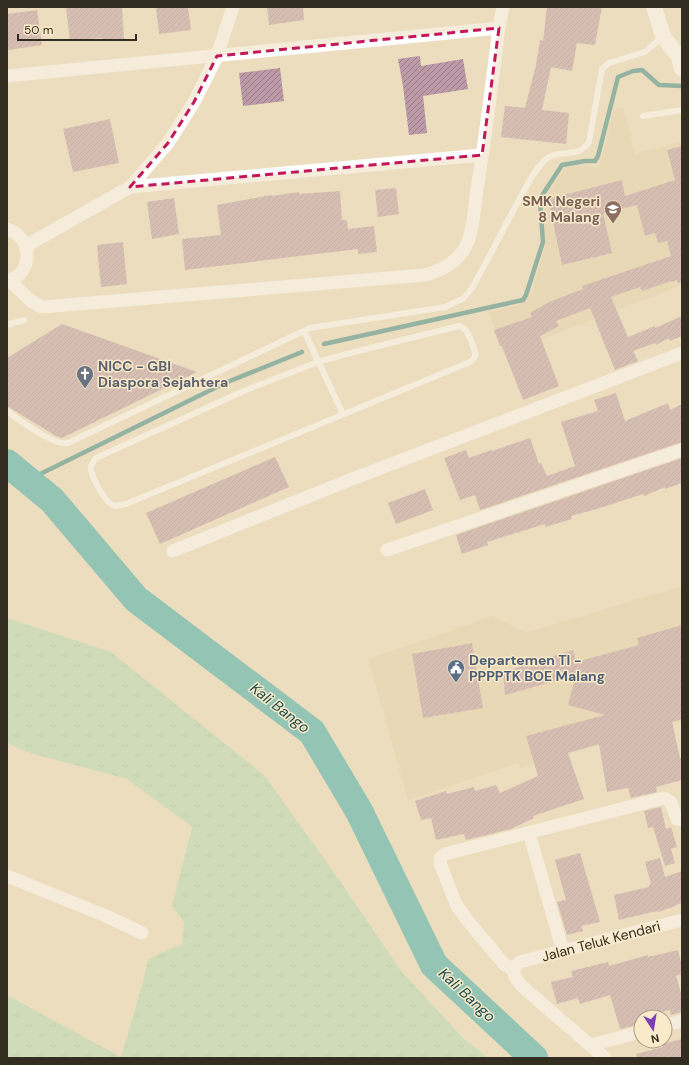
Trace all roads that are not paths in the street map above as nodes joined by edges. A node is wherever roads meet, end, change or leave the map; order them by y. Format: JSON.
{"nodes":[{"id":1,"x":233,"y":7,"type":"edge"},
{"id":2,"x":503,"y":7,"type":"edge"},
{"id":3,"x":654,"y":7,"type":"edge"},
{"id":4,"x":499,"y":28,"type":"junction"},
{"id":5,"x":663,"y":36,"type":"junction"},
{"id":6,"x":217,"y":56,"type":"junction"},
{"id":7,"x":681,"y":61,"type":"edge"},
{"id":8,"x":7,"y":76,"type":"edge"},
{"id":9,"x":682,"y":110,"type":"edge"},
{"id":10,"x":643,"y":116,"type":"dead end"},
{"id":11,"x":482,"y":155,"type":"junction"},
{"id":12,"x":130,"y":187,"type":"junction"},
{"id":13,"x":7,"y":229,"type":"edge"},
{"id":14,"x":26,"y":246,"type":"junction"},
{"id":15,"x":8,"y":281,"type":"edge"},
{"id":16,"x":24,"y":320,"type":"dead end"},
{"id":17,"x":7,"y":325,"type":"edge"},
{"id":18,"x":304,"y":331,"type":"junction"},
{"id":19,"x":682,"y":353,"type":"edge"},
{"id":20,"x":318,"y":362,"type":"junction"},
{"id":21,"x":7,"y":411,"type":"edge"},
{"id":22,"x":342,"y":414,"type":"junction"},
{"id":23,"x":682,"y":450,"type":"edge"},
{"id":24,"x":173,"y":550,"type":"dead end"},
{"id":25,"x":387,"y":550,"type":"dead end"},
{"id":26,"x":682,"y":820,"type":"edge"},
{"id":27,"x":529,"y":833,"type":"junction"},
{"id":28,"x":7,"y":876,"type":"edge"},
{"id":29,"x":682,"y":920,"type":"edge"},
{"id":30,"x":142,"y":933,"type":"dead end"},
{"id":31,"x":563,"y":951,"type":"junction"},
{"id":32,"x":517,"y":966,"type":"junction"},
{"id":33,"x":633,"y":1034,"type":"edge"},
{"id":34,"x":590,"y":1045,"type":"junction"},
{"id":35,"x":606,"y":1058,"type":"edge"}],
"edges":[{"from":1,"to":6,"type":"street"},
{"from":2,"to":4,"type":"street"},
{"from":3,"to":5,"type":"street"},
{"from":4,"to":6,"type":"street"},
{"from":4,"to":11,"type":"street"},
{"from":5,"to":7,"type":"street"},
{"from":5,"to":18,"type":"lane"},
{"from":6,"to":8,"type":"street"},
{"from":6,"to":12,"type":"street"},
{"from":9,"to":10,"type":"lane"},
{"from":11,"to":12,"type":"street"},
{"from":11,"to":15,"type":"street"},
{"from":12,"to":14,"type":"street"},
{"from":13,"to":14,"type":"street"},
{"from":14,"to":15,"type":"street"},
{"from":16,"to":17,"type":"lane"},
{"from":18,"to":20,"type":"lane"},
{"from":18,"to":21,"type":"lane"},
{"from":19,"to":24,"type":"street"},
{"from":20,"to":22,"type":"lane"},
{"from":20,"to":22,"type":"lane"},
{"from":20,"to":22,"type":"lane"},
{"from":23,"to":25,"type":"street"},
{"from":26,"to":27,"type":"street"},
{"from":27,"to":31,"type":"street"},
{"from":27,"to":32,"type":"street"},
{"from":28,"to":30,"type":"street"},
{"from":29,"to":31,"type":"street","name":"Jalan Teluk Kendari"},
{"from":31,"to":32,"type":"street","name":"Jalan Teluk Kendari"},
{"from":32,"to":34,"type":"street"},
{"from":33,"to":34,"type":"street"},
{"from":34,"to":35,"type":"street"}]}
